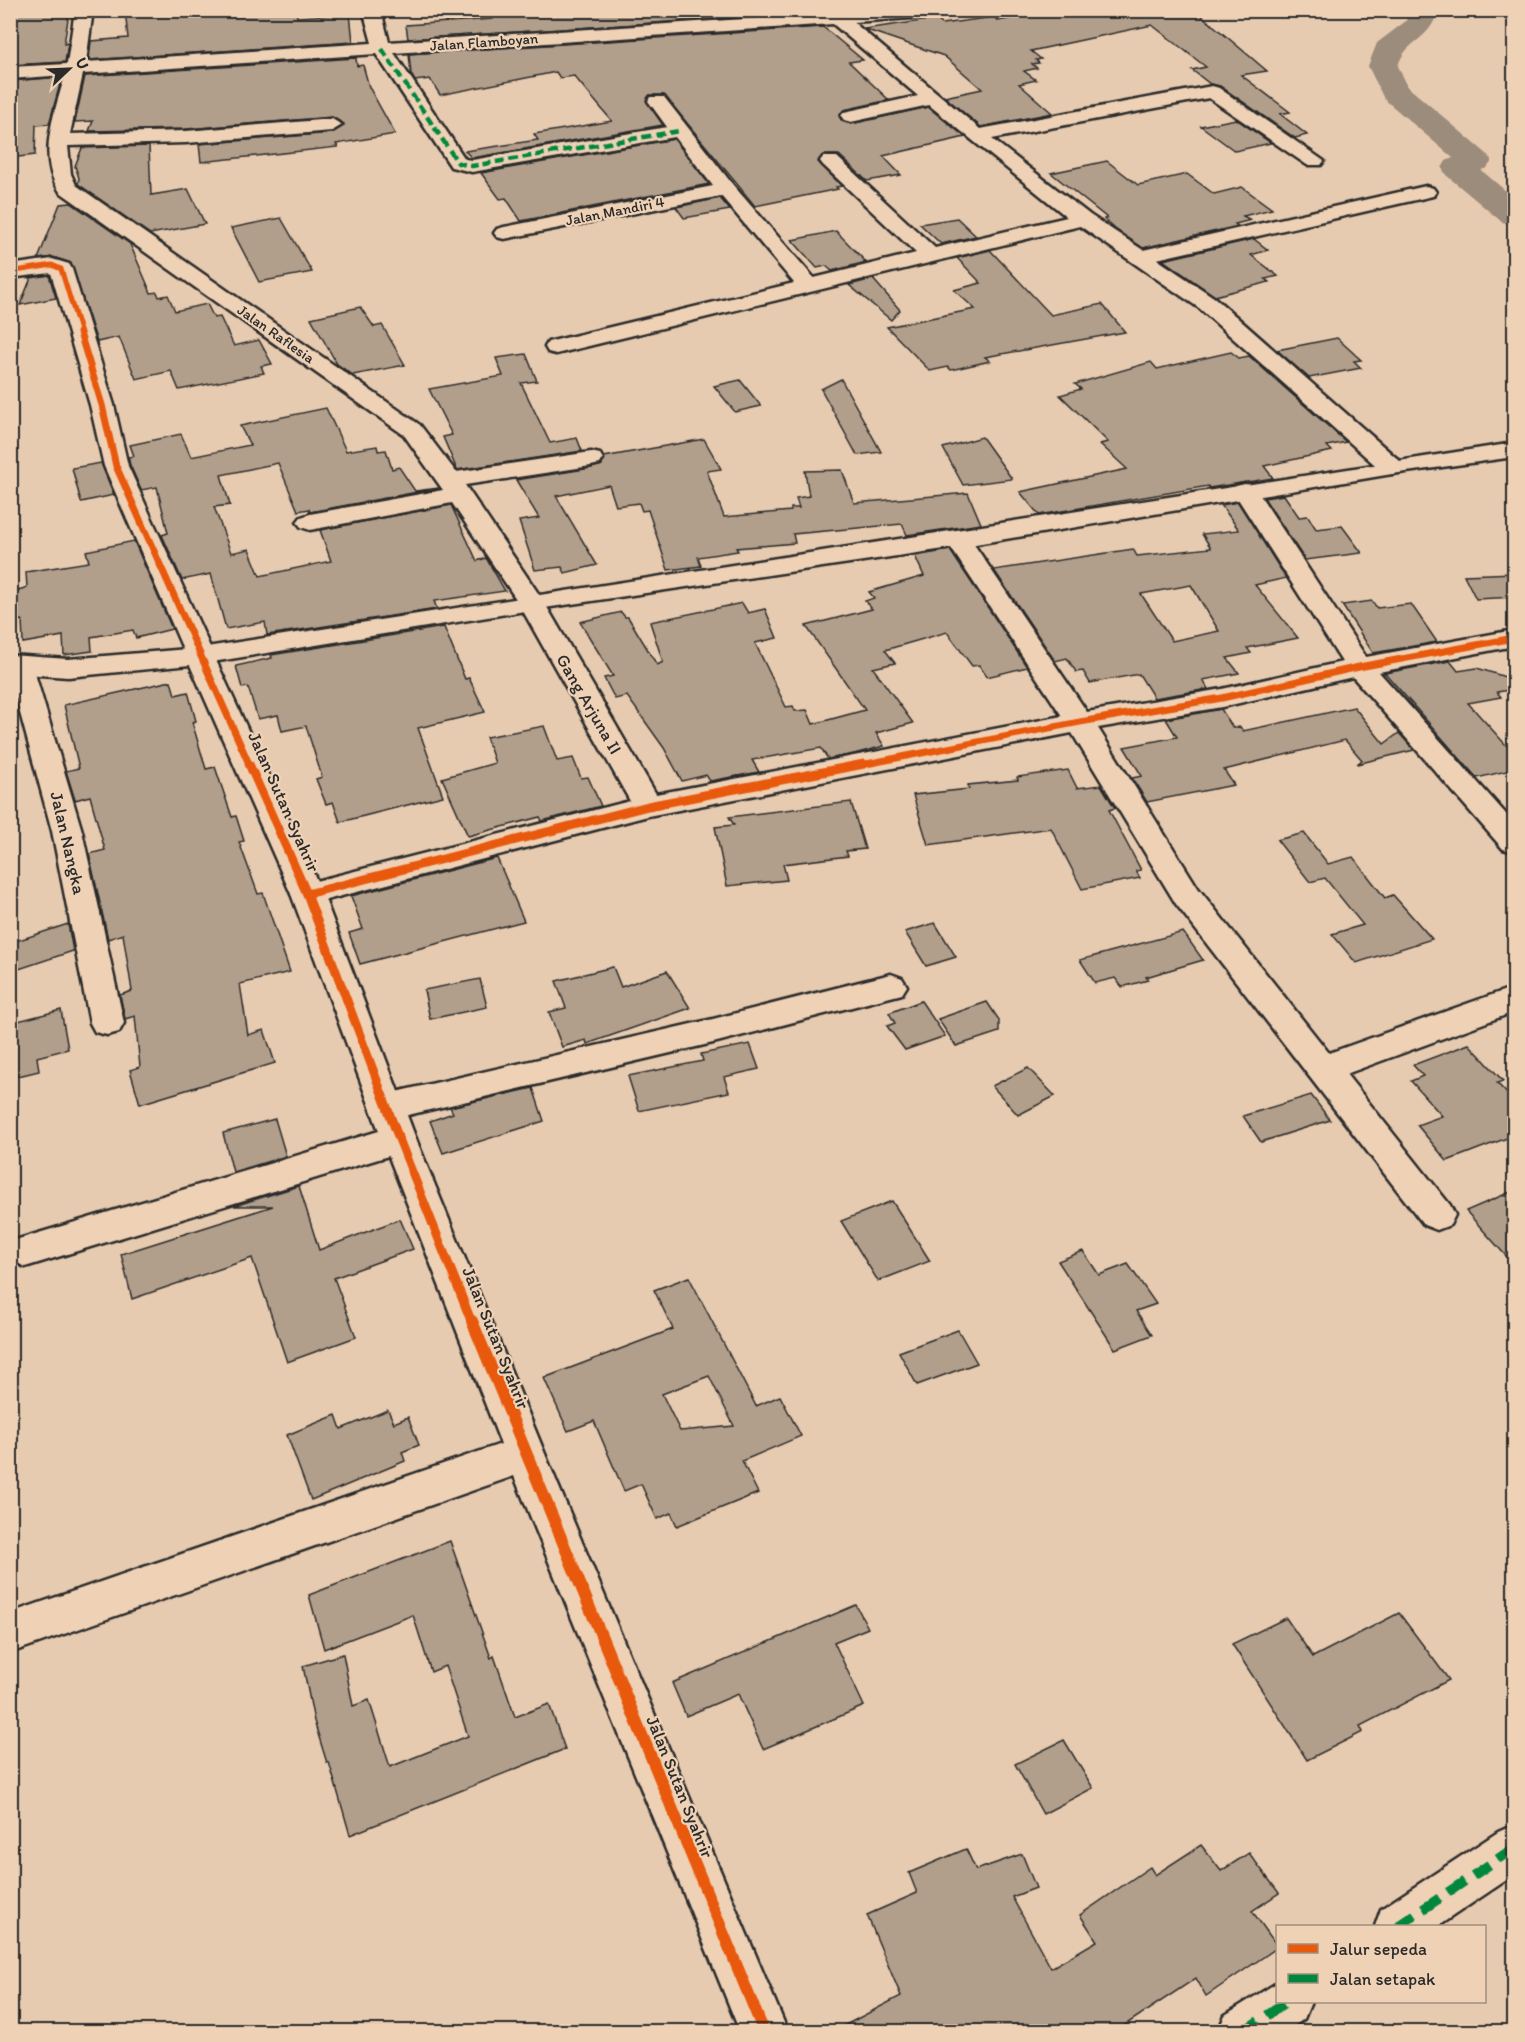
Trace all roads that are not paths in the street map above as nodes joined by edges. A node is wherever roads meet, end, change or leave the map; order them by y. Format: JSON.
{"nodes":[{"id":1,"x":84,"y":10,"type":"edge"},
{"id":2,"x":372,"y":10,"type":"edge"},
{"id":3,"x":955,"y":11,"type":"edge"},
{"id":4,"x":833,"y":15,"type":"edge"},
{"id":5,"x":531,"y":20,"type":"dead end"},
{"id":6,"x":533,"y":38,"type":"junction"},
{"id":7,"x":382,"y":49,"type":"junction"},
{"id":8,"x":75,"y":69,"type":"junction"},
{"id":9,"x":10,"y":73,"type":"edge"},
{"id":10,"x":932,"y":99,"type":"junction"},
{"id":11,"x":657,"y":101,"type":"dead end"},
{"id":12,"x":851,"y":116,"type":"dead end"},
{"id":13,"x":332,"y":125,"type":"dead end"},
{"id":14,"x":679,"y":131,"type":"junction"},
{"id":15,"x":976,"y":136,"type":"junction"},
{"id":16,"x":58,"y":140,"type":"junction"},
{"id":17,"x":830,"y":161,"type":"dead end"},
{"id":18,"x":1314,"y":162,"type":"dead end"},
{"id":19,"x":726,"y":189,"type":"junction"},
{"id":20,"x":1426,"y":192,"type":"dead end"},
{"id":21,"x":1083,"y":219,"type":"junction"},
{"id":22,"x":504,"y":233,"type":"dead end"},
{"id":23,"x":932,"y":257,"type":"junction"},
{"id":24,"x":1139,"y":257,"type":"junction"},
{"id":25,"x":10,"y":272,"type":"edge"},
{"id":26,"x":809,"y":286,"type":"junction"},
{"id":27,"x":556,"y":347,"type":"dead end"},
{"id":28,"x":1515,"y":450,"type":"edge"},
{"id":29,"x":591,"y":459,"type":"dead end"},
{"id":30,"x":1392,"y":467,"type":"junction"},
{"id":31,"x":454,"y":487,"type":"junction"},
{"id":32,"x":1245,"y":491,"type":"junction"},
{"id":33,"x":310,"y":522,"type":"dead end"},
{"id":34,"x":958,"y":539,"type":"junction"},
{"id":35,"x":531,"y":602,"type":"junction"},
{"id":36,"x":1515,"y":638,"type":"edge"},
{"id":37,"x":200,"y":656,"type":"junction"},
{"id":38,"x":15,"y":666,"type":"edge"},
{"id":39,"x":1359,"y":667,"type":"junction"},
{"id":40,"x":1080,"y":722,"type":"junction"},
{"id":41,"x":648,"y":806,"type":"junction"},
{"id":42,"x":1515,"y":842,"type":"edge"},
{"id":43,"x":307,"y":894,"type":"junction"},
{"id":44,"x":891,"y":986,"type":"dead end"},
{"id":45,"x":1511,"y":1005,"type":"edge"},
{"id":46,"x":107,"y":1023,"type":"dead end"},
{"id":47,"x":1323,"y":1069,"type":"junction"},
{"id":48,"x":393,"y":1123,"type":"junction"},
{"id":49,"x":1437,"y":1215,"type":"dead end"},
{"id":50,"x":25,"y":1252,"type":"dead end"},
{"id":51,"x":525,"y":1454,"type":"junction"},
{"id":52,"x":10,"y":1633,"type":"edge"},
{"id":53,"x":1515,"y":1848,"type":"edge"},
{"id":54,"x":1400,"y":1925,"type":"edge"},
{"id":55,"x":1284,"y":2003,"type":"edge"},
{"id":56,"x":764,"y":2031,"type":"edge"},
{"id":57,"x":1242,"y":2031,"type":"edge"}],
"edges":[{"from":1,"to":8,"type":"street","name":"Jalan Raflesia"},
{"from":2,"to":7,"type":"street"},
{"from":3,"to":4,"type":"street","name":"Jalan Flamboyan"},
{"from":4,"to":6,"type":"street","name":"Jalan Flamboyan"},
{"from":4,"to":10,"type":"street"},
{"from":5,"to":6,"type":"street"},
{"from":6,"to":7,"type":"street","name":"Jalan Flamboyan"},
{"from":7,"to":8,"type":"street","name":"Jalan Flamboyan"},
{"from":7,"to":14,"type":"street"},
{"from":8,"to":9,"type":"street","name":"Jalan Flamboyan"},
{"from":8,"to":16,"type":"street","name":"Jalan Raflesia"},
{"from":10,"to":12,"type":"street"},
{"from":10,"to":15,"type":"street"},
{"from":11,"to":14,"type":"street"},
{"from":13,"to":16,"type":"street"},
{"from":14,"to":19,"type":"street"},
{"from":15,"to":18,"type":"street"},
{"from":15,"to":21,"type":"street"},
{"from":16,"to":31,"type":"street","name":"Jalan Raflesia"},
{"from":17,"to":23,"type":"street"},
{"from":19,"to":22,"type":"street","name":"Jalan Mandiri 4"},
{"from":19,"to":26,"type":"street"},
{"from":20,"to":24,"type":"street"},
{"from":21,"to":23,"type":"street"},
{"from":21,"to":24,"type":"street"},
{"from":23,"to":26,"type":"street"},
{"from":24,"to":30,"type":"street"},
{"from":25,"to":37,"type":"street","name":"Jalan Sutan Syahrir"},
{"from":26,"to":27,"type":"street"},
{"from":28,"to":30,"type":"street"},
{"from":29,"to":31,"type":"street"},
{"from":30,"to":32,"type":"street"},
{"from":31,"to":33,"type":"street"},
{"from":31,"to":35,"type":"street","name":"Jalan Raflesia"},
{"from":32,"to":34,"type":"street"},
{"from":32,"to":39,"type":"street"},
{"from":34,"to":35,"type":"street"},
{"from":34,"to":40,"type":"street"},
{"from":35,"to":37,"type":"street"},
{"from":35,"to":41,"type":"street","name":"Gang Arjuna II"},
{"from":36,"to":39,"type":"street"},
{"from":37,"to":38,"type":"street"},
{"from":37,"to":43,"type":"street","name":"Jalan Sutan Syahrir"},
{"from":38,"to":46,"type":"street","name":"Jalan Nangka"},
{"from":39,"to":40,"type":"street"},
{"from":39,"to":42,"type":"street"},
{"from":40,"to":41,"type":"street"},
{"from":40,"to":47,"type":"street"},
{"from":41,"to":43,"type":"street"},
{"from":43,"to":48,"type":"street","name":"Jalan Sutan Syahrir"},
{"from":44,"to":48,"type":"street"},
{"from":45,"to":47,"type":"street"},
{"from":47,"to":49,"type":"street"},
{"from":48,"to":50,"type":"street"},
{"from":48,"to":51,"type":"street","name":"Jalan Sutan Syahrir"},
{"from":51,"to":52,"type":"street"},
{"from":51,"to":56,"type":"street","name":"Jalan Sutan Syahrir"},
{"from":53,"to":54,"type":"street"},
{"from":55,"to":57,"type":"street"}]}
